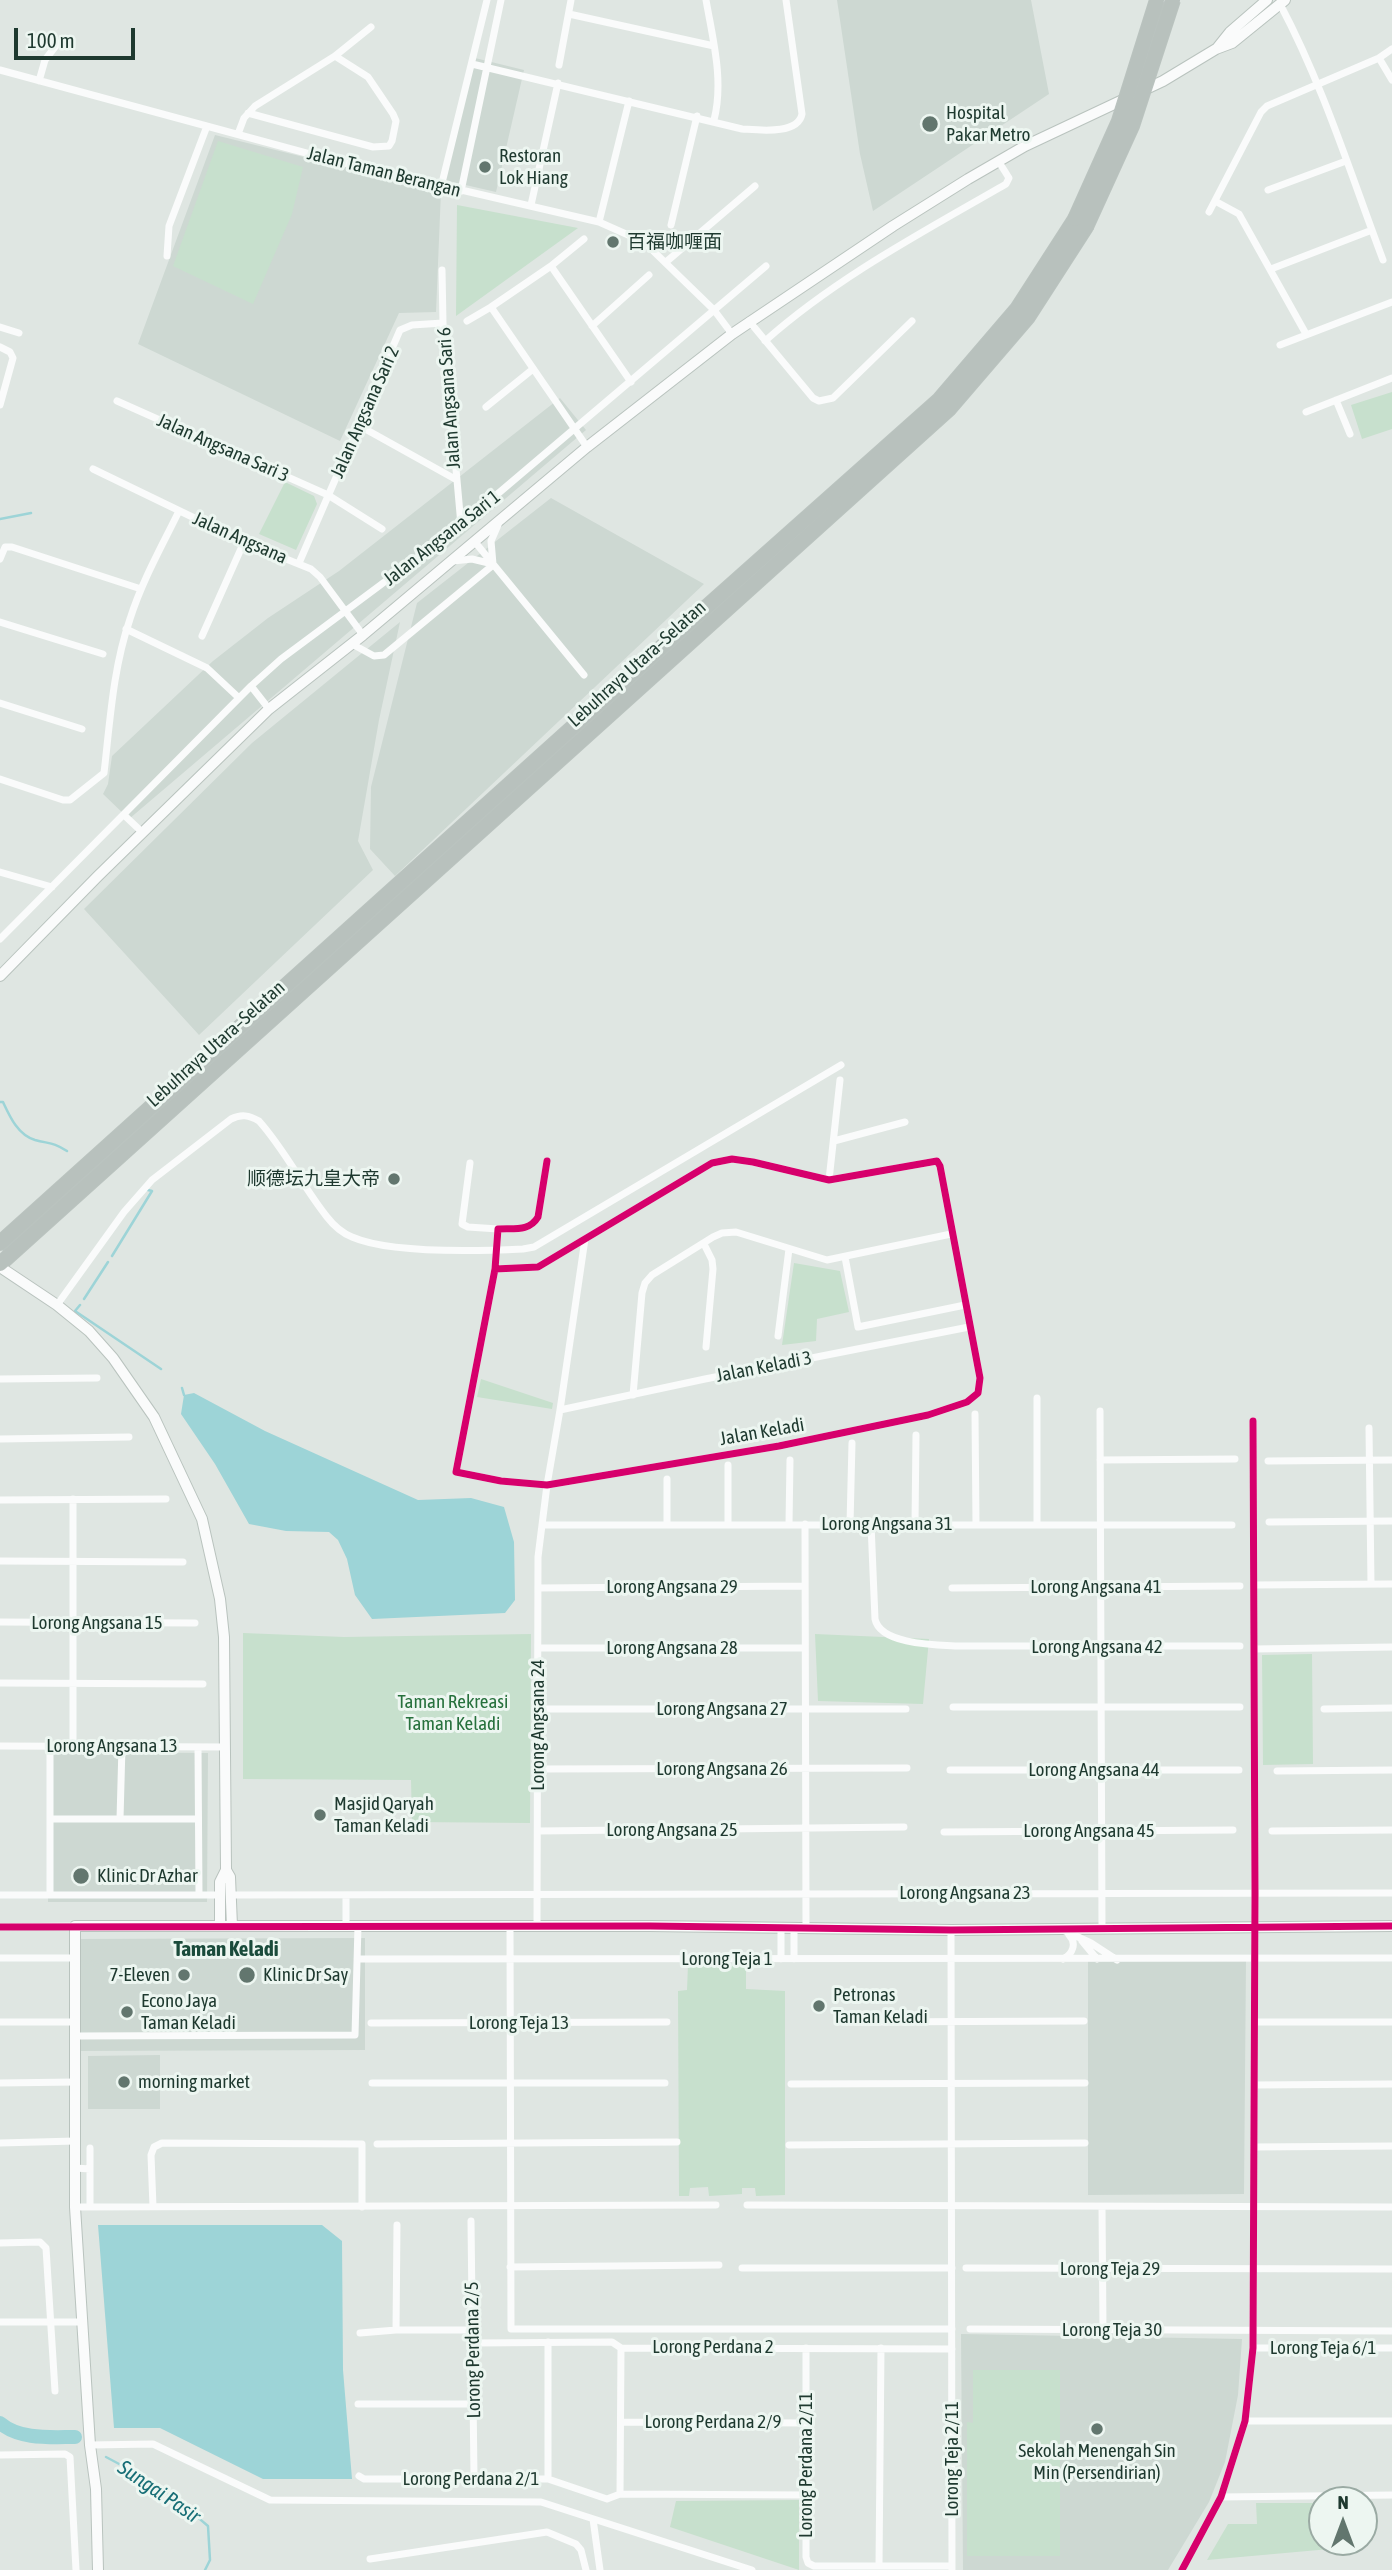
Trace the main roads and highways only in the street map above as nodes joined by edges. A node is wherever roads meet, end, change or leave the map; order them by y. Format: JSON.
{"nodes":[{"id":1,"x":1157,"y":0,"type":"edge"},
{"id":2,"x":1173,"y":0,"type":"edge"},
{"id":3,"x":1081,"y":223,"type":"junction"},
{"id":4,"x":2,"y":1242,"type":"edge"},
{"id":5,"x":0,"y":1266,"type":"edge"}],
"edges":[{"from":1,"to":3,"type":"highway","name":"Lebuhraya Utara–Selatan","bridge":true},
{"from":2,"to":3,"type":"highway","name":"Lebuhraya Utara–Selatan","bridge":true},
{"from":3,"to":4,"type":"highway","name":"Lebuhraya Utara–Selatan"},
{"from":3,"to":5,"type":"highway","name":"Lebuhraya Utara–Selatan"}]}
